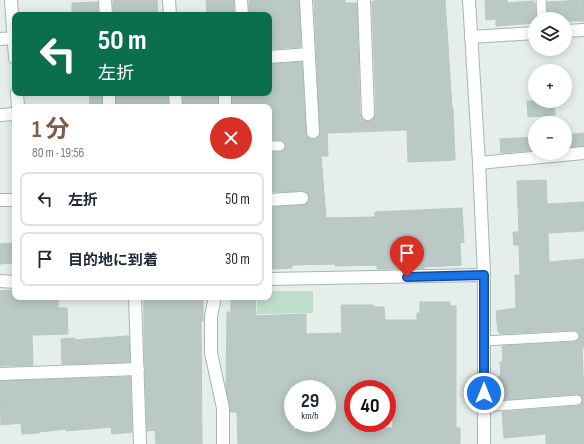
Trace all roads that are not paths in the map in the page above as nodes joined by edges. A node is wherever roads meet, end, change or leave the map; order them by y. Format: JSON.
{"nodes":[{"id":1,"x":11,"y":0,"type":"edge"},
{"id":2,"x":105,"y":0,"type":"edge"},
{"id":3,"x":169,"y":0,"type":"edge"},
{"id":4,"x":241,"y":0,"type":"edge"},
{"id":5,"x":306,"y":0,"type":"edge"},
{"id":6,"x":364,"y":0,"type":"edge"},
{"id":7,"x":469,"y":0,"type":"edge"},
{"id":8,"x":541,"y":0,"type":"edge"},
{"id":9,"x":106,"y":12,"type":"edge"},
{"id":10,"x":170,"y":12,"type":"edge"},
{"id":11,"x":242,"y":12,"type":"edge"},
{"id":12,"x":542,"y":12,"type":"edge"},
{"id":13,"x":12,"y":13,"type":"edge"},
{"id":14,"x":584,"y":30,"type":"edge"},
{"id":15,"x":572,"y":31,"type":"edge"},
{"id":16,"x":528,"y":33,"type":"edge"},
{"id":17,"x":471,"y":37,"type":"junction"},
{"id":18,"x":12,"y":38,"type":"edge"},
{"id":19,"x":0,"y":39,"type":"edge"},
{"id":20,"x":309,"y":54,"type":"junction"},
{"id":21,"x":272,"y":57,"type":"edge"},
{"id":22,"x":12,"y":114,"type":"edge"},
{"id":23,"x":368,"y":114,"type":"dead end"},
{"id":24,"x":0,"y":115,"type":"edge"},
{"id":25,"x":313,"y":132,"type":"dead end"},
{"id":26,"x":272,"y":146,"type":"edge"},
{"id":27,"x":280,"y":146,"type":"dead end"},
{"id":28,"x":584,"y":153,"type":"edge"},
{"id":29,"x":479,"y":163,"type":"junction"},
{"id":30,"x":302,"y":198,"type":"dead end"},
{"id":31,"x":0,"y":200,"type":"edge"},
{"id":32,"x":12,"y":200,"type":"edge"},
{"id":33,"x":272,"y":200,"type":"edge"},
{"id":34,"x":484,"y":275,"type":"junction"},
{"id":35,"x":272,"y":279,"type":"edge"},
{"id":36,"x":0,"y":281,"type":"edge"},
{"id":37,"x":12,"y":282,"type":"edge"},
{"id":38,"x":135,"y":300,"type":"edge"},
{"id":39,"x":214,"y":300,"type":"edge"},
{"id":40,"x":574,"y":336,"type":"dead end"},
{"id":41,"x":484,"y":341,"type":"junction"},
{"id":42,"x":138,"y":370,"type":"junction"},
{"id":43,"x":0,"y":374,"type":"edge"},
{"id":44,"x":577,"y":400,"type":"dead end"},
{"id":45,"x":484,"y":407,"type":"junction"},
{"id":46,"x":140,"y":444,"type":"edge"},
{"id":47,"x":223,"y":444,"type":"edge"},
{"id":48,"x":484,"y":444,"type":"edge"}],
"edges":[{"from":1,"to":13,"type":"street"},
{"from":2,"to":9,"type":"street"},
{"from":3,"to":10,"type":"street"},
{"from":4,"to":11,"type":"street"},
{"from":5,"to":20,"type":"street"},
{"from":6,"to":23,"type":"street"},
{"from":7,"to":17,"type":"street"},
{"from":8,"to":12,"type":"lane"},
{"from":14,"to":15,"type":"street"},
{"from":16,"to":17,"type":"street"},
{"from":17,"to":29,"type":"street"},
{"from":18,"to":19,"type":"street"},
{"from":20,"to":21,"type":"street"},
{"from":20,"to":25,"type":"street"},
{"from":22,"to":24,"type":"street"},
{"from":26,"to":27,"type":"lane"},
{"from":28,"to":29,"type":"street"},
{"from":29,"to":34,"type":"street"},
{"from":30,"to":33,"type":"street"},
{"from":31,"to":32,"type":"street"},
{"from":34,"to":35,"type":"street"},
{"from":34,"to":41,"type":"street"},
{"from":36,"to":37,"type":"street"},
{"from":38,"to":42,"type":"street"},
{"from":39,"to":47,"type":"street"},
{"from":40,"to":41,"type":"lane"},
{"from":41,"to":45,"type":"street"},
{"from":42,"to":43,"type":"street"},
{"from":42,"to":46,"type":"street"},
{"from":44,"to":45,"type":"lane"},
{"from":45,"to":48,"type":"street"}]}
